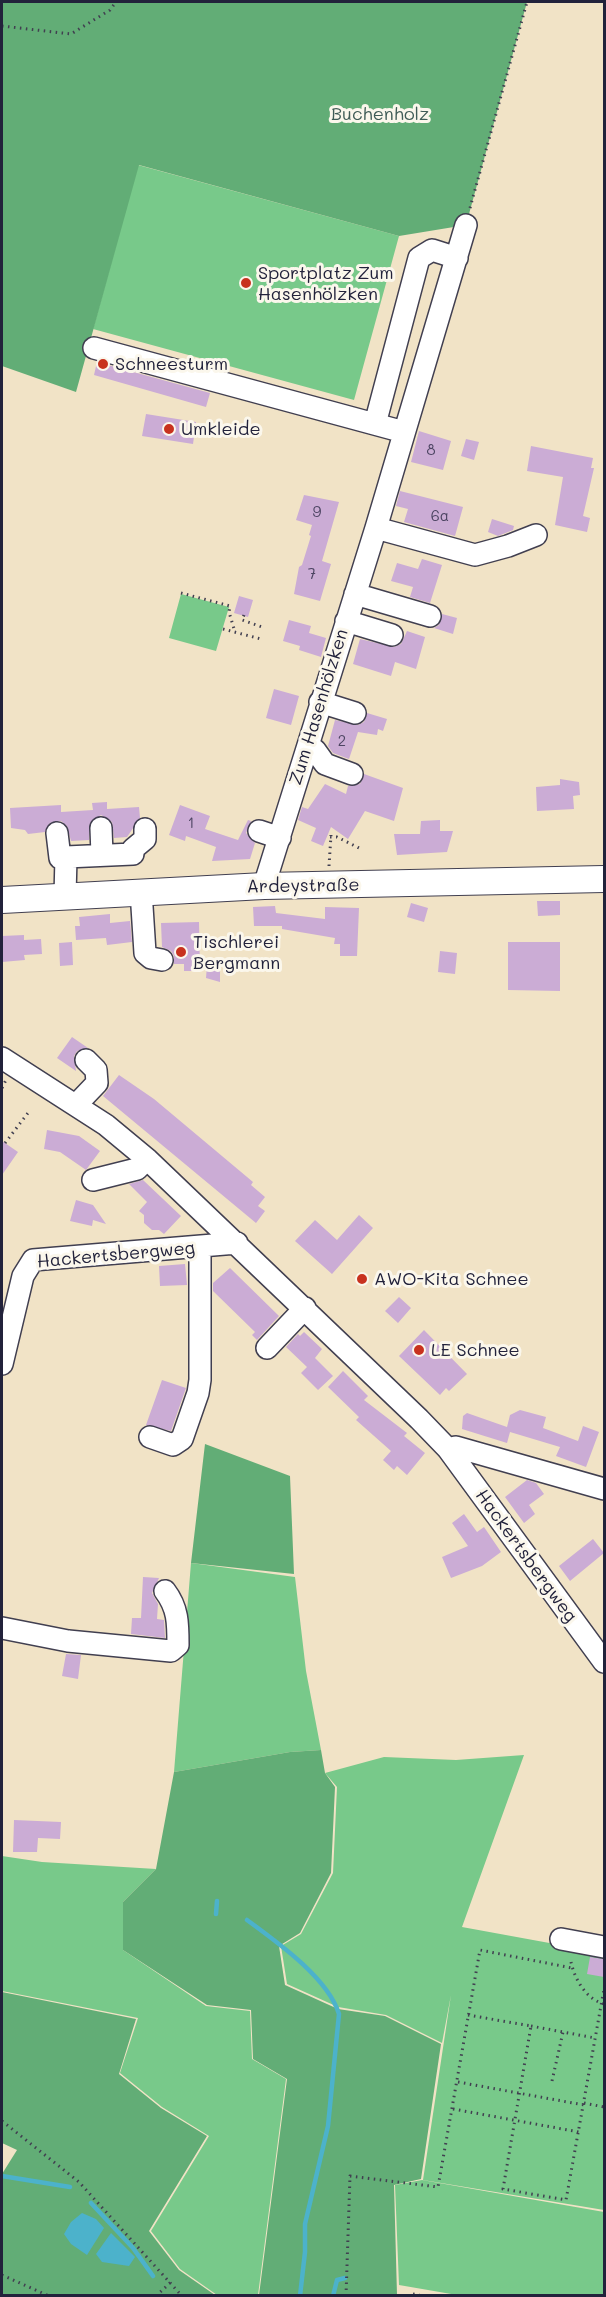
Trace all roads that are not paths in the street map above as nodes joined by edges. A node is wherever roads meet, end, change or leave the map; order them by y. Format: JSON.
{"nodes":[{"id":1,"x":465,"y":225,"type":"road end"},
{"id":2,"x":457,"y":258,"type":"junction"},
{"id":3,"x":401,"y":323,"type":"junction"},
{"id":4,"x":435,"y":333,"type":"junction"},
{"id":5,"x":94,"y":348,"type":"dead end"},
{"id":6,"x":375,"y":424,"type":"junction"},
{"id":7,"x":404,"y":432,"type":"junction"},
{"id":8,"x":376,"y":528,"type":"junction"},
{"id":9,"x":536,"y":535,"type":"dead end"},
{"id":10,"x":355,"y":594,"type":"junction"},
{"id":11,"x":430,"y":616,"type":"dead end"},
{"id":12,"x":346,"y":621,"type":"junction"},
{"id":13,"x":392,"y":635,"type":"dead end"},
{"id":14,"x":320,"y":702,"type":"junction"},
{"id":15,"x":355,"y":713,"type":"dead end"},
{"id":16,"x":316,"y":750,"type":"junction"},
{"id":17,"x":352,"y":774,"type":"dead end"},
{"id":18,"x":101,"y":828,"type":"dead end"},
{"id":19,"x":145,"y":829,"type":"dead end"},
{"id":20,"x":259,"y":831,"type":"dead end"},
{"id":21,"x":57,"y":833,"type":"dead end"},
{"id":22,"x":280,"y":838,"type":"junction"},
{"id":23,"x":102,"y":855,"type":"junction"},
{"id":24,"x":66,"y":857,"type":"junction"},
{"id":25,"x":604,"y":879,"type":"edge"},
{"id":26,"x":280,"y":887,"type":"junction"},
{"id":27,"x":141,"y":891,"type":"junction"},
{"id":28,"x":65,"y":896,"type":"junction"},
{"id":29,"x":2,"y":900,"type":"edge"},
{"id":30,"x":162,"y":960,"type":"dead end"},
{"id":31,"x":2,"y":1058,"type":"edge"},
{"id":32,"x":86,"y":1060,"type":"dead end"},
{"id":33,"x":52,"y":1100,"type":"junction"},
{"id":34,"x":147,"y":1159,"type":"junction"},
{"id":35,"x":93,"y":1180,"type":"dead end"},
{"id":36,"x":237,"y":1243,"type":"junction"},
{"id":37,"x":200,"y":1247,"type":"junction"},
{"id":38,"x":304,"y":1308,"type":"junction"},
{"id":39,"x":267,"y":1348,"type":"dead end"},
{"id":40,"x":2,"y":1364,"type":"edge"},
{"id":41,"x":150,"y":1437,"type":"dead end"},
{"id":42,"x":448,"y":1449,"type":"junction"},
{"id":43,"x":604,"y":1488,"type":"edge"},
{"id":44,"x":165,"y":1591,"type":"dead end"},
{"id":45,"x":2,"y":1628,"type":"edge"},
{"id":46,"x":604,"y":1662,"type":"edge"},
{"id":47,"x":561,"y":1939,"type":"dead end"},
{"id":48,"x":604,"y":1947,"type":"edge"}],
"edges":[{"from":1,"to":2,"type":"street","name":"Zum Hasenhölzken"},
{"from":2,"to":3,"type":"street"},
{"from":2,"to":4,"type":"street","name":"Zum Hasenhölzken"},
{"from":3,"to":4,"type":"street"},
{"from":3,"to":6,"type":"street"},
{"from":4,"to":7,"type":"street","name":"Zum Hasenhölzken"},
{"from":5,"to":6,"type":"street"},
{"from":6,"to":7,"type":"street"},
{"from":7,"to":8,"type":"street","name":"Zum Hasenhölzken"},
{"from":8,"to":9,"type":"street"},
{"from":8,"to":10,"type":"street","name":"Zum Hasenhölzken"},
{"from":10,"to":11,"type":"street"},
{"from":10,"to":12,"type":"street","name":"Zum Hasenhölzken"},
{"from":12,"to":13,"type":"street"},
{"from":12,"to":14,"type":"street","name":"Zum Hasenhölzken"},
{"from":14,"to":15,"type":"street"},
{"from":14,"to":16,"type":"street","name":"Zum Hasenhölzken"},
{"from":16,"to":17,"type":"street"},
{"from":16,"to":22,"type":"street","name":"Zum Hasenhölzken"},
{"from":18,"to":23,"type":"street"},
{"from":19,"to":23,"type":"street"},
{"from":20,"to":22,"type":"street"},
{"from":21,"to":24,"type":"street"},
{"from":22,"to":26,"type":"street","name":"Zum Hasenhölzken"},
{"from":23,"to":24,"type":"street"},
{"from":24,"to":28,"type":"street"},
{"from":25,"to":26,"type":"main road","name":"Ardeystraße"},
{"from":26,"to":27,"type":"main road","name":"Ardeystraße"},
{"from":27,"to":28,"type":"main road","name":"Ardeystraße"},
{"from":27,"to":30,"type":"street"},
{"from":28,"to":29,"type":"main road","name":"Ardeystraße"},
{"from":31,"to":33,"type":"street","name":"Hackertsbergweg"},
{"from":32,"to":33,"type":"street"},
{"from":33,"to":34,"type":"street","name":"Hackertsbergweg"},
{"from":34,"to":35,"type":"street"},
{"from":34,"to":36,"type":"street","name":"Hackertsbergweg"},
{"from":36,"to":37,"type":"street","name":"Hackertsbergweg"},
{"from":36,"to":38,"type":"street","name":"Hackertsbergweg"},
{"from":37,"to":40,"type":"street","name":"Hackertsbergweg"},
{"from":37,"to":41,"type":"street"},
{"from":38,"to":39,"type":"street"},
{"from":38,"to":42,"type":"street","name":"Hackertsbergweg"},
{"from":42,"to":43,"type":"street"},
{"from":42,"to":46,"type":"street","name":"Hackertsbergweg"},
{"from":44,"to":45,"type":"street"},
{"from":47,"to":48,"type":"street"}]}
